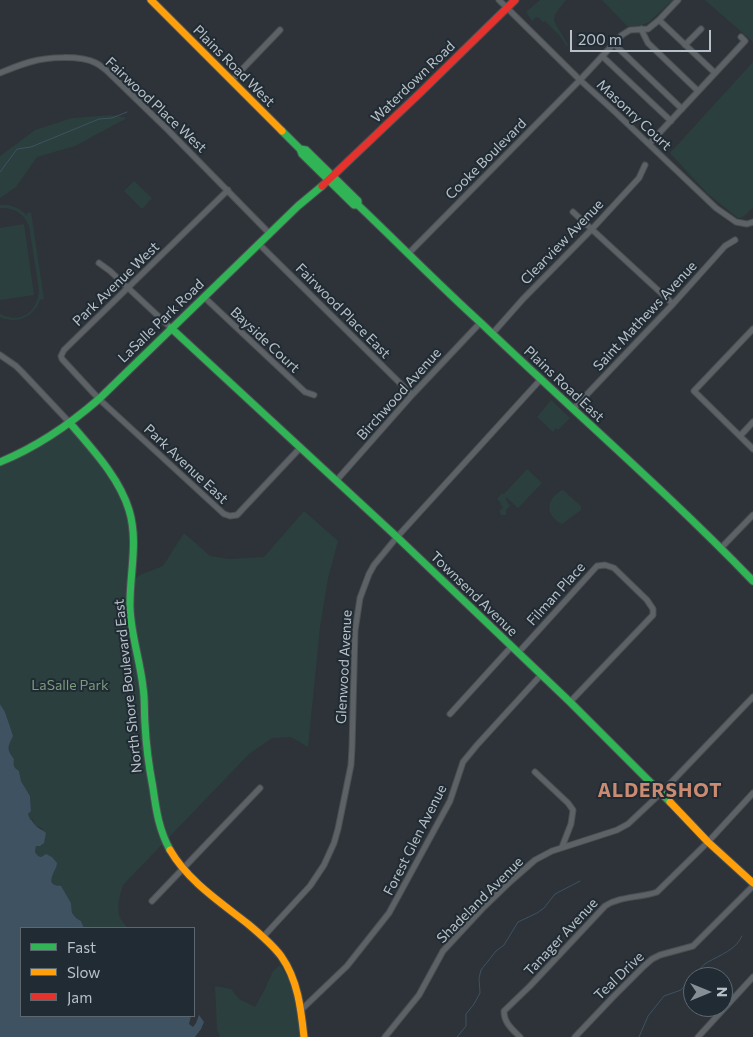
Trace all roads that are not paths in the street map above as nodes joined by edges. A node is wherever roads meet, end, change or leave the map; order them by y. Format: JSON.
{"nodes":[{"id":1,"x":151,"y":0,"type":"edge"},
{"id":2,"x":499,"y":0,"type":"edge"},
{"id":3,"x":515,"y":0,"type":"edge"},
{"id":4,"x":678,"y":0,"type":"edge"},
{"id":5,"x":507,"y":8,"type":"junction"},
{"id":6,"x":659,"y":20,"type":"junction"},
{"id":7,"x":641,"y":29,"type":"junction"},
{"id":8,"x":701,"y":29,"type":"dead end"},
{"id":9,"x":280,"y":30,"type":"dead end"},
{"id":10,"x":742,"y":37,"type":"dead end"},
{"id":11,"x":614,"y":44,"type":"junction"},
{"id":12,"x":685,"y":45,"type":"junction"},
{"id":13,"x":602,"y":56,"type":"junction"},
{"id":14,"x":0,"y":73,"type":"edge"},
{"id":15,"x":715,"y":73,"type":"junction"},
{"id":16,"x":580,"y":80,"type":"junction"},
{"id":17,"x":232,"y":81,"type":"junction"},
{"id":18,"x":698,"y":91,"type":"junction"},
{"id":19,"x":682,"y":109,"type":"junction"},
{"id":20,"x":671,"y":121,"type":"junction"},
{"id":21,"x":649,"y":144,"type":"junction"},
{"id":22,"x":645,"y":165,"type":"dead end"},
{"id":23,"x":330,"y":178,"type":"junction"},
{"id":24,"x":228,"y":190,"type":"junction"},
{"id":25,"x":573,"y":212,"type":"dead end"},
{"id":26,"x":753,"y":222,"type":"edge"},
{"id":27,"x":592,"y":229,"type":"junction"},
{"id":28,"x":270,"y":234,"type":"junction"},
{"id":29,"x":735,"y":240,"type":"dead end"},
{"id":30,"x":259,"y":244,"type":"junction"},
{"id":31,"x":409,"y":253,"type":"junction"},
{"id":32,"x":100,"y":263,"type":"dead end"},
{"id":33,"x":128,"y":288,"type":"junction"},
{"id":34,"x":204,"y":298,"type":"junction"},
{"id":35,"x":673,"y":304,"type":"junction"},
{"id":36,"x":480,"y":323,"type":"junction"},
{"id":37,"x":171,"y":328,"type":"junction"},
{"id":38,"x":753,"y":329,"type":"edge"},
{"id":39,"x":492,"y":334,"type":"junction"},
{"id":40,"x":0,"y":355,"type":"edge"},
{"id":41,"x":541,"y":379,"type":"junction"},
{"id":42,"x":314,"y":395,"type":"dead end"},
{"id":43,"x":412,"y":395,"type":"junction"},
{"id":44,"x":99,"y":398,"type":"junction"},
{"id":45,"x":573,"y":409,"type":"junction"},
{"id":46,"x":753,"y":422,"type":"edge"},
{"id":47,"x":70,"y":423,"type":"junction"},
{"id":48,"x":740,"y":436,"type":"junction"},
{"id":49,"x":300,"y":447,"type":"junction"},
{"id":50,"x":753,"y":449,"type":"edge"},
{"id":51,"x":0,"y":462,"type":"edge"},
{"id":52,"x":336,"y":481,"type":"junction"},
{"id":53,"x":753,"y":515,"type":"edge"},
{"id":54,"x":397,"y":537,"type":"junction"},
{"id":55,"x":721,"y":548,"type":"junction"},
{"id":56,"x":753,"y":581,"type":"edge"},
{"id":57,"x":512,"y":646,"type":"junction"},
{"id":58,"x":518,"y":653,"type":"junction"},
{"id":59,"x":541,"y":675,"type":"junction"},
{"id":60,"x":753,"y":697,"type":"edge"},
{"id":61,"x":570,"y":702,"type":"junction"},
{"id":62,"x":450,"y":714,"type":"dead end"},
{"id":63,"x":535,"y":772,"type":"dead end"},
{"id":64,"x":260,"y":788,"type":"dead end"},
{"id":65,"x":661,"y":793,"type":"junction"},
{"id":66,"x":753,"y":793,"type":"edge"},
{"id":67,"x":708,"y":842,"type":"junction"},
{"id":68,"x":562,"y":847,"type":"junction"},
{"id":69,"x":184,"y":868,"type":"junction"},
{"id":70,"x":753,"y":884,"type":"edge"},
{"id":71,"x":152,"y":902,"type":"dead end"},
{"id":72,"x":263,"y":937,"type":"junction"},
{"id":73,"x":753,"y":976,"type":"edge"},
{"id":74,"x":301,"y":1010,"type":"junction"},
{"id":75,"x":304,"y":1037,"type":"edge"},
{"id":76,"x":385,"y":1037,"type":"edge"},
{"id":77,"x":520,"y":1037,"type":"edge"},
{"id":78,"x":575,"y":1037,"type":"edge"},
{"id":79,"x":698,"y":1037,"type":"edge"}],
"edges":[{"from":1,"to":17,"type":"street","name":"Plains Road West"},
{"from":2,"to":5,"type":"street","name":"Masonry Court"},
{"from":3,"to":5,"type":"street","name":"Waterdown Road"},
{"from":4,"to":6,"type":"street","name":"Cooke Boulevard"},
{"from":5,"to":16,"type":"street","name":"Masonry Court"},
{"from":5,"to":23,"type":"street","name":"Waterdown Road"},
{"from":6,"to":7,"type":"street","name":"Cooke Boulevard"},
{"from":6,"to":12,"type":"street"},
{"from":7,"to":11,"type":"street","name":"Cooke Boulevard"},
{"from":7,"to":18,"type":"street"},
{"from":8,"to":12,"type":"street"},
{"from":9,"to":17,"type":"street"},
{"from":10,"to":15,"type":"street"},
{"from":11,"to":13,"type":"street","name":"Cooke Boulevard"},
{"from":11,"to":19,"type":"street"},
{"from":12,"to":15,"type":"street"},
{"from":13,"to":16,"type":"street","name":"Cooke Boulevard"},
{"from":13,"to":20,"type":"street"},
{"from":14,"to":24,"type":"street","name":"Fairwood Place West"},
{"from":15,"to":18,"type":"street"},
{"from":16,"to":21,"type":"street","name":"Masonry Court"},
{"from":16,"to":31,"type":"street","name":"Cooke Boulevard"},
{"from":17,"to":23,"type":"street","name":"Plains Road West"},
{"from":18,"to":19,"type":"street"},
{"from":19,"to":20,"type":"street"},
{"from":20,"to":21,"type":"street"},
{"from":21,"to":26,"type":"street","name":"Masonry Court"},
{"from":22,"to":27,"type":"street","name":"Clearview Avenue"},
{"from":23,"to":28,"type":"street","name":"LaSalle Park Road"},
{"from":23,"to":31,"type":"street","name":"Plains Road East"},
{"from":24,"to":28,"type":"street","name":"Fairwood Place West"},
{"from":24,"to":33,"type":"street","name":"Park Avenue West"},
{"from":25,"to":27,"type":"street"},
{"from":27,"to":35,"type":"street"},
{"from":27,"to":39,"type":"street","name":"Clearview Avenue"},
{"from":28,"to":30,"type":"street","name":"LaSalle Park Road"},
{"from":29,"to":35,"type":"street","name":"Saint Mathews Avenue"},
{"from":30,"to":34,"type":"street","name":"LaSalle Park Road"},
{"from":30,"to":43,"type":"street","name":"Fairwood Place East"},
{"from":31,"to":36,"type":"street","name":"Plains Road East"},
{"from":32,"to":33,"type":"street"},
{"from":33,"to":37,"type":"street"},
{"from":33,"to":44,"type":"street","name":"Park Avenue West"},
{"from":34,"to":37,"type":"street","name":"LaSalle Park Road"},
{"from":34,"to":42,"type":"street","name":"Bayside Court"},
{"from":35,"to":45,"type":"street","name":"Saint Mathews Avenue"},
{"from":36,"to":39,"type":"street","name":"Plains Road East"},
{"from":36,"to":43,"type":"street","name":"Birchwood Avenue"},
{"from":37,"to":44,"type":"street","name":"LaSalle Park Road"},
{"from":37,"to":49,"type":"street","name":"Townsend Avenue"},
{"from":38,"to":48,"type":"street"},
{"from":39,"to":41,"type":"street","name":"Plains Road East"},
{"from":40,"to":47,"type":"street"},
{"from":41,"to":45,"type":"street","name":"Plains Road East"},
{"from":41,"to":54,"type":"street","name":"Glenwood Avenue"},
{"from":43,"to":52,"type":"street","name":"Birchwood Avenue"},
{"from":44,"to":47,"type":"street","name":"LaSalle Park Road"},
{"from":44,"to":49,"type":"street","name":"Park Avenue East"},
{"from":45,"to":55,"type":"street","name":"Plains Road East"},
{"from":46,"to":48,"type":"street"},
{"from":47,"to":51,"type":"street","name":"LaSalle Park Road"},
{"from":47,"to":69,"type":"street","name":"North Shore Boulevard East"},
{"from":48,"to":50,"type":"street"},
{"from":49,"to":52,"type":"street","name":"Townsend Avenue"},
{"from":52,"to":54,"type":"street","name":"Townsend Avenue"},
{"from":53,"to":55,"type":"street"},
{"from":54,"to":57,"type":"street","name":"Townsend Avenue"},
{"from":54,"to":72,"type":"street","name":"Glenwood Avenue"},
{"from":55,"to":56,"type":"street","name":"Plains Road East"},
{"from":57,"to":58,"type":"street","name":"Townsend Avenue"},
{"from":57,"to":62,"type":"street"},
{"from":58,"to":59,"type":"street","name":"Townsend Avenue"},
{"from":58,"to":61,"type":"street","name":"Filman Place"},
{"from":59,"to":61,"type":"street","name":"Townsend Avenue"},
{"from":59,"to":74,"type":"street","name":"Forest Glen Avenue"},
{"from":60,"to":65,"type":"street","name":"Shadeland Avenue"},
{"from":61,"to":65,"type":"street","name":"Townsend Avenue"},
{"from":63,"to":68,"type":"street"},
{"from":64,"to":69,"type":"street"},
{"from":65,"to":67,"type":"street","name":"Townsend Avenue"},
{"from":65,"to":68,"type":"street","name":"Shadeland Avenue"},
{"from":66,"to":67,"type":"street","name":"Tanager Avenue"},
{"from":67,"to":70,"type":"street","name":"Townsend Avenue"},
{"from":67,"to":77,"type":"street","name":"Tanager Avenue"},
{"from":68,"to":76,"type":"street","name":"Shadeland Avenue"},
{"from":69,"to":71,"type":"street"},
{"from":69,"to":72,"type":"street","name":"North Shore Boulevard East"},
{"from":70,"to":78,"type":"street","name":"Teal Drive"},
{"from":72,"to":74,"type":"street","name":"North Shore Boulevard East"},
{"from":73,"to":79,"type":"street"},
{"from":74,"to":75,"type":"street","name":"North Shore Boulevard East"}]}
